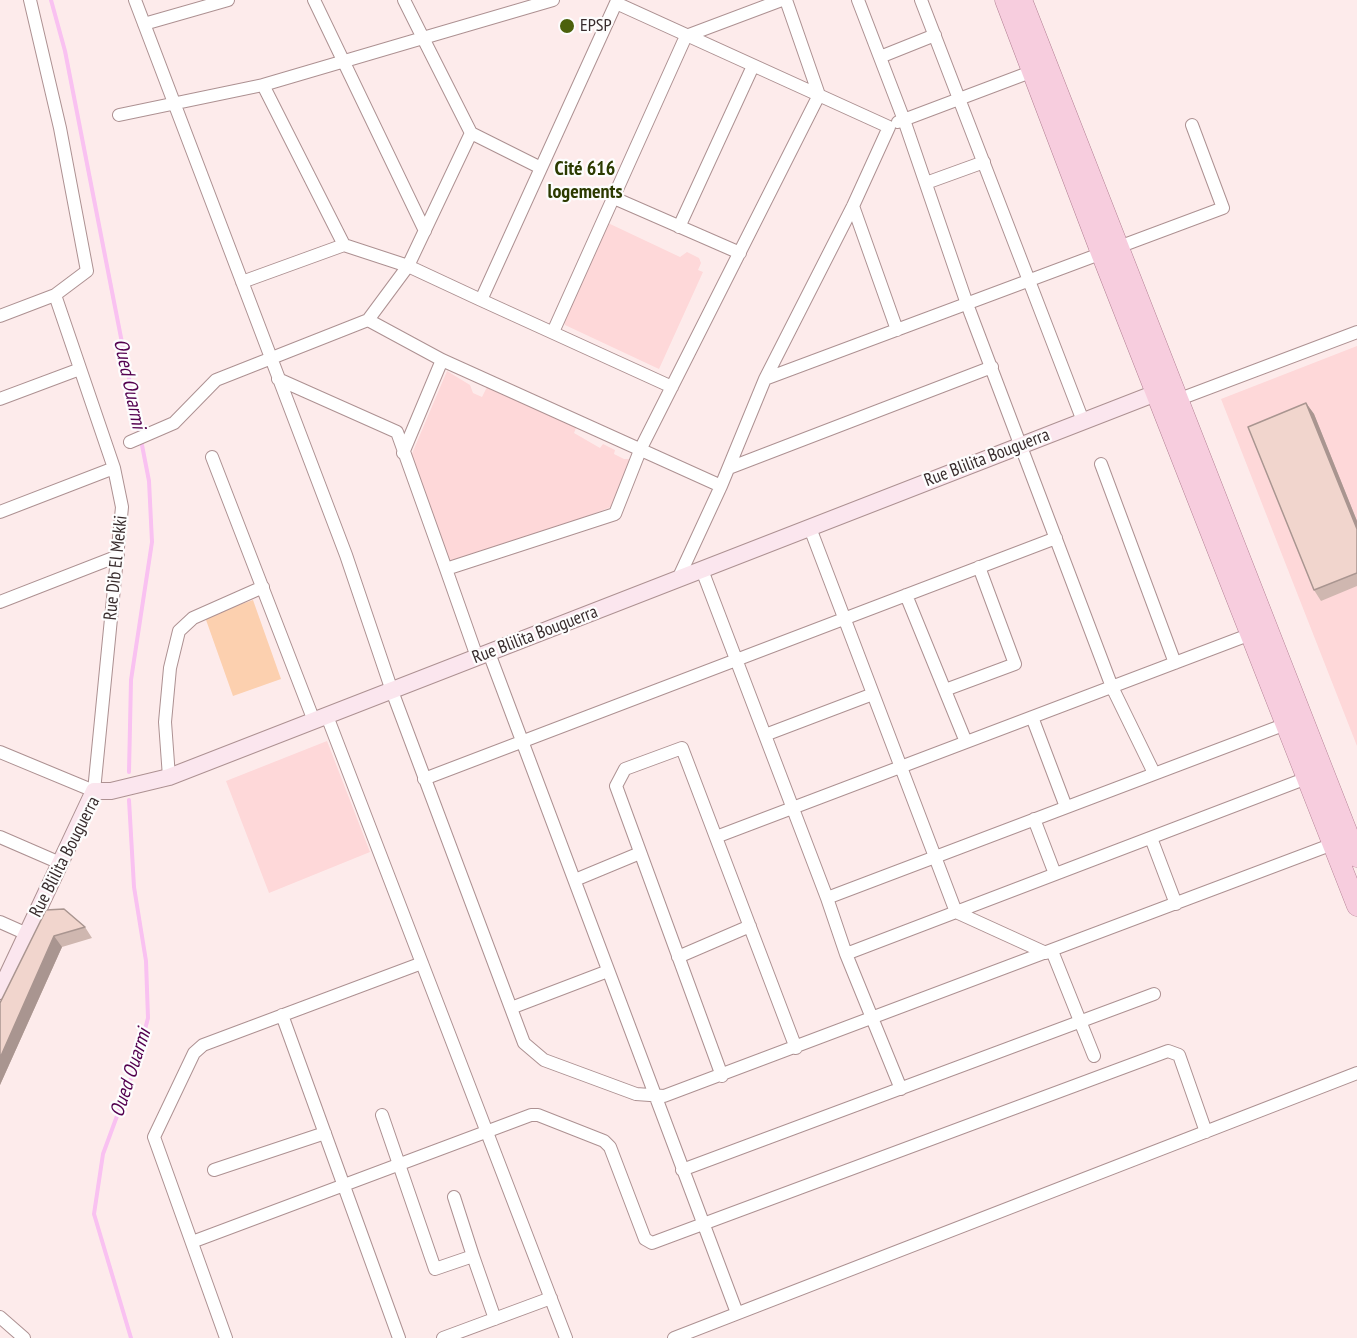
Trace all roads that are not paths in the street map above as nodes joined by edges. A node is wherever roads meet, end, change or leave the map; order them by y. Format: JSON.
{"nodes":[{"id":1,"x":30,"y":0,"type":"edge"},
{"id":2,"x":135,"y":0,"type":"edge"},
{"id":3,"x":228,"y":0,"type":"edge"},
{"id":4,"x":314,"y":0,"type":"edge"},
{"id":5,"x":404,"y":0,"type":"edge"},
{"id":6,"x":553,"y":0,"type":"edge"},
{"id":7,"x":784,"y":0,"type":"edge"},
{"id":8,"x":858,"y":0,"type":"edge"},
{"id":9,"x":921,"y":0,"type":"edge"},
{"id":10,"x":1005,"y":0,"type":"edge"},
{"id":11,"x":1022,"y":0,"type":"edge"},
{"id":12,"x":612,"y":2,"type":"edge"},
{"id":13,"x":515,"y":5,"type":"edge"},
{"id":14,"x":144,"y":24,"type":"junction"},
{"id":15,"x":934,"y":35,"type":"junction"},
{"id":16,"x":686,"y":36,"type":"junction"},
{"id":17,"x":423,"y":38,"type":"junction"},
{"id":18,"x":879,"y":57,"type":"junction"},
{"id":19,"x":343,"y":62,"type":"junction"},
{"id":20,"x":753,"y":66,"type":"junction"},
{"id":21,"x":1041,"y":69,"type":"junction"},
{"id":22,"x":263,"y":85,"type":"junction"},
{"id":23,"x":819,"y":95,"type":"junction"},
{"id":24,"x":959,"y":98,"type":"junction"},
{"id":25,"x":175,"y":104,"type":"junction"},
{"id":26,"x":119,"y":115,"type":"dead end"},
{"id":27,"x":904,"y":120,"type":"junction"},
{"id":28,"x":1192,"y":126,"type":"dead end"},
{"id":29,"x":889,"y":127,"type":"junction"},
{"id":30,"x":471,"y":132,"type":"junction"},
{"id":31,"x":984,"y":162,"type":"junction"},
{"id":32,"x":541,"y":168,"type":"junction"},
{"id":33,"x":926,"y":183,"type":"junction"},
{"id":34,"x":614,"y":198,"type":"junction"},
{"id":35,"x":853,"y":206,"type":"junction"},
{"id":36,"x":679,"y":227,"type":"junction"},
{"id":37,"x":424,"y":231,"type":"junction"},
{"id":38,"x":344,"y":245,"type":"junction"},
{"id":39,"x":1109,"y":250,"type":"junction"},
{"id":40,"x":740,"y":253,"type":"junction"},
{"id":41,"x":408,"y":266,"type":"junction"},
{"id":42,"x":1028,"y":280,"type":"junction"},
{"id":43,"x":242,"y":282,"type":"junction"},
{"id":44,"x":55,"y":295,"type":"junction"},
{"id":45,"x":481,"y":300,"type":"junction"},
{"id":46,"x":967,"y":304,"type":"junction"},
{"id":47,"x":0,"y":316,"type":"edge"},
{"id":48,"x":368,"y":320,"type":"junction"},
{"id":49,"x":897,"y":330,"type":"junction"},
{"id":50,"x":553,"y":332,"type":"junction"},
{"id":51,"x":1357,"y":332,"type":"edge"},
{"id":52,"x":271,"y":358,"type":"junction"},
{"id":53,"x":442,"y":360,"type":"junction"},
{"id":54,"x":992,"y":367,"type":"junction"},
{"id":55,"x":80,"y":369,"type":"junction"},
{"id":56,"x":765,"y":379,"type":"junction"},
{"id":57,"x":278,"y":380,"type":"junction"},
{"id":58,"x":672,"y":387,"type":"junction"},
{"id":59,"x":1156,"y":393,"type":"junction"},
{"id":60,"x":0,"y":399,"type":"edge"},
{"id":61,"x":1177,"y":400,"type":"junction"},
{"id":62,"x":1083,"y":421,"type":"junction"},
{"id":63,"x":397,"y":432,"type":"junction"},
{"id":64,"x":409,"y":438,"type":"junction"},
{"id":65,"x":130,"y":442,"type":"dead end"},
{"id":66,"x":1022,"y":445,"type":"junction"},
{"id":67,"x":641,"y":448,"type":"junction"},
{"id":68,"x":403,"y":453,"type":"junction"},
{"id":69,"x":212,"y":457,"type":"dead end"},
{"id":70,"x":1101,"y":464,"type":"dead end"},
{"id":71,"x":114,"y":468,"type":"junction"},
{"id":72,"x":729,"y":468,"type":"junction"},
{"id":73,"x":722,"y":486,"type":"junction"},
{"id":74,"x":0,"y":512,"type":"edge"},
{"id":75,"x":810,"y":528,"type":"junction"},
{"id":76,"x":1056,"y":538,"type":"junction"},
{"id":77,"x":118,"y":556,"type":"junction"},
{"id":78,"x":979,"y":567,"type":"junction"},
{"id":79,"x":446,"y":568,"type":"junction"},
{"id":80,"x":702,"y":570,"type":"junction"},
{"id":81,"x":678,"y":579,"type":"junction"},
{"id":82,"x":263,"y":588,"type":"junction"},
{"id":83,"x":906,"y":595,"type":"junction"},
{"id":84,"x":0,"y":602,"type":"edge"},
{"id":85,"x":845,"y":618,"type":"junction"},
{"id":86,"x":1251,"y":634,"type":"junction"},
{"id":87,"x":483,"y":655,"type":"junction"},
{"id":88,"x":736,"y":659,"type":"junction"},
{"id":89,"x":1175,"y":663,"type":"junction"},
{"id":90,"x":1112,"y":687,"type":"junction"},
{"id":91,"x":945,"y":690,"type":"junction"},
{"id":92,"x":392,"y":691,"type":"junction"},
{"id":93,"x":873,"y":694,"type":"junction"},
{"id":94,"x":1032,"y":717,"type":"junction"},
{"id":95,"x":320,"y":718,"type":"junction"},
{"id":96,"x":1286,"y":723,"type":"junction"},
{"id":97,"x":765,"y":735,"type":"junction"},
{"id":98,"x":524,"y":740,"type":"junction"},
{"id":99,"x":966,"y":742,"type":"junction"},
{"id":100,"x":0,"y":752,"type":"edge"},
{"id":101,"x":901,"y":767,"type":"junction"},
{"id":102,"x":1154,"y":773,"type":"junction"},
{"id":103,"x":169,"y":777,"type":"junction"},
{"id":104,"x":1307,"y":778,"type":"junction"},
{"id":105,"x":424,"y":779,"type":"junction"},
{"id":106,"x":94,"y":791,"type":"junction"},
{"id":107,"x":1066,"y":807,"type":"junction"},
{"id":108,"x":793,"y":808,"type":"junction"},
{"id":109,"x":1034,"y":819,"type":"junction"},
{"id":110,"x":0,"y":837,"type":"edge"},
{"id":111,"x":716,"y":837,"type":"junction"},
{"id":112,"x":1151,"y":838,"type":"junction"},
{"id":113,"x":1333,"y":844,"type":"junction"},
{"id":114,"x":640,"y":853,"type":"junction"},
{"id":115,"x":935,"y":856,"type":"junction"},
{"id":116,"x":1357,"y":857,"type":"edge"},
{"id":117,"x":60,"y":863,"type":"junction"},
{"id":118,"x":1055,"y":874,"type":"junction"},
{"id":119,"x":575,"y":880,"type":"junction"},
{"id":120,"x":827,"y":898,"type":"junction"},
{"id":121,"x":1176,"y":904,"type":"junction"},
{"id":122,"x":1357,"y":906,"type":"edge"},
{"id":123,"x":956,"y":912,"type":"junction"},
{"id":124,"x":0,"y":922,"type":"edge"},
{"id":125,"x":750,"y":926,"type":"junction"},
{"id":126,"x":27,"y":934,"type":"junction"},
{"id":127,"x":1049,"y":952,"type":"junction"},
{"id":128,"x":846,"y":954,"type":"junction"},
{"id":129,"x":678,"y":957,"type":"junction"},
{"id":130,"x":422,"y":963,"type":"junction"},
{"id":131,"x":608,"y":971,"type":"junction"},
{"id":132,"x":0,"y":991,"type":"edge"},
{"id":133,"x":1154,"y":994,"type":"dead end"},
{"id":134,"x":511,"y":1008,"type":"junction"},
{"id":135,"x":282,"y":1015,"type":"junction"},
{"id":136,"x":871,"y":1020,"type":"junction"},
{"id":137,"x":1081,"y":1021,"type":"junction"},
{"id":138,"x":796,"y":1048,"type":"junction"},
{"id":139,"x":1094,"y":1056,"type":"dead end"},
{"id":140,"x":1357,"y":1073,"type":"edge"},
{"id":141,"x":722,"y":1076,"type":"junction"},
{"id":142,"x":901,"y":1089,"type":"junction"},
{"id":143,"x":654,"y":1096,"type":"junction"},
{"id":144,"x":382,"y":1114,"type":"dead end"},
{"id":145,"x":486,"y":1130,"type":"junction"},
{"id":146,"x":1206,"y":1132,"type":"junction"},
{"id":147,"x":325,"y":1133,"type":"junction"},
{"id":148,"x":399,"y":1163,"type":"junction"},
{"id":149,"x":214,"y":1170,"type":"dead end"},
{"id":150,"x":682,"y":1170,"type":"junction"},
{"id":151,"x":342,"y":1185,"type":"junction"},
{"id":152,"x":454,"y":1197,"type":"dead end"},
{"id":153,"x":703,"y":1225,"type":"junction"},
{"id":154,"x":192,"y":1242,"type":"junction"},
{"id":155,"x":473,"y":1256,"type":"junction"},
{"id":156,"x":551,"y":1298,"type":"junction"},
{"id":157,"x":737,"y":1314,"type":"junction"},
{"id":158,"x":0,"y":1317,"type":"edge"},
{"id":159,"x":495,"y":1319,"type":"junction"},
{"id":160,"x":702,"y":1333,"type":"edge"},
{"id":161,"x":24,"y":1338,"type":"edge"},
{"id":162,"x":226,"y":1338,"type":"edge"},
{"id":163,"x":399,"y":1338,"type":"edge"},
{"id":164,"x":443,"y":1338,"type":"edge"},
{"id":165,"x":566,"y":1338,"type":"edge"},
{"id":166,"x":674,"y":1338,"type":"edge"}],
"edges":[{"from":1,"to":44,"type":"street"},
{"from":2,"to":14,"type":"street"},
{"from":3,"to":14,"type":"street"},
{"from":4,"to":19,"type":"street"},
{"from":5,"to":17,"type":"street"},
{"from":6,"to":13,"type":"street"},
{"from":7,"to":16,"type":"street"},
{"from":7,"to":23,"type":"street"},
{"from":8,"to":18,"type":"street"},
{"from":9,"to":15,"type":"street"},
{"from":10,"to":21,"type":"main road"},
{"from":11,"to":21,"type":"main road"},
{"from":12,"to":16,"type":"street"},
{"from":12,"to":32,"type":"street"},
{"from":13,"to":17,"type":"street"},
{"from":14,"to":25,"type":"street"},
{"from":15,"to":18,"type":"street"},
{"from":15,"to":24,"type":"street"},
{"from":16,"to":20,"type":"street"},
{"from":16,"to":34,"type":"street"},
{"from":17,"to":19,"type":"street"},
{"from":17,"to":30,"type":"street"},
{"from":18,"to":27,"type":"street"},
{"from":19,"to":22,"type":"street"},
{"from":19,"to":37,"type":"street"},
{"from":20,"to":23,"type":"street"},
{"from":20,"to":36,"type":"street"},
{"from":21,"to":24,"type":"street"},
{"from":21,"to":39,"type":"main road"},
{"from":22,"to":25,"type":"street"},
{"from":22,"to":38,"type":"street"},
{"from":23,"to":29,"type":"street"},
{"from":23,"to":40,"type":"street"},
{"from":24,"to":27,"type":"street"},
{"from":24,"to":31,"type":"street"},
{"from":25,"to":26,"type":"street"},
{"from":25,"to":43,"type":"street"},
{"from":27,"to":29,"type":"street"},
{"from":27,"to":33,"type":"street"},
{"from":28,"to":39,"type":"street"},
{"from":29,"to":35,"type":"street"},
{"from":30,"to":32,"type":"street"},
{"from":30,"to":37,"type":"street"},
{"from":31,"to":33,"type":"street"},
{"from":31,"to":42,"type":"street"},
{"from":32,"to":45,"type":"street"},
{"from":33,"to":46,"type":"street"},
{"from":34,"to":36,"type":"street"},
{"from":34,"to":50,"type":"street"},
{"from":35,"to":49,"type":"street"},
{"from":35,"to":56,"type":"street"},
{"from":36,"to":40,"type":"street"},
{"from":37,"to":41,"type":"street"},
{"from":38,"to":41,"type":"street"},
{"from":38,"to":43,"type":"street"},
{"from":39,"to":42,"type":"street"},
{"from":39,"to":59,"type":"main road"},
{"from":39,"to":61,"type":"main road"},
{"from":40,"to":58,"type":"street"},
{"from":41,"to":45,"type":"street"},
{"from":41,"to":48,"type":"street"},
{"from":42,"to":46,"type":"street"},
{"from":42,"to":62,"type":"street"},
{"from":43,"to":52,"type":"street"},
{"from":44,"to":47,"type":"street"},
{"from":44,"to":55,"type":"street","name":"Rue Dib El Mekki"},
{"from":45,"to":50,"type":"street"},
{"from":46,"to":49,"type":"street"},
{"from":46,"to":54,"type":"street"},
{"from":48,"to":52,"type":"street"},
{"from":48,"to":53,"type":"street"},
{"from":49,"to":56,"type":"street"},
{"from":50,"to":58,"type":"street"},
{"from":51,"to":61,"type":"street"},
{"from":52,"to":57,"type":"street"},
{"from":52,"to":65,"type":"street"},
{"from":53,"to":64,"type":"street"},
{"from":53,"to":67,"type":"street"},
{"from":54,"to":66,"type":"street"},
{"from":54,"to":72,"type":"street"},
{"from":55,"to":60,"type":"street"},
{"from":55,"to":71,"type":"street","name":"Rue Dib El Mekki"},
{"from":56,"to":72,"type":"street"},
{"from":57,"to":63,"type":"street"},
{"from":57,"to":92,"type":"street"},
{"from":58,"to":67,"type":"street"},
{"from":59,"to":61,"type":"street"},
{"from":59,"to":62,"type":"street","name":"Rue Blilita Bouguerra"},
{"from":59,"to":86,"type":"main road"},
{"from":61,"to":116,"type":"main road"},
{"from":62,"to":66,"type":"street","name":"Rue Blilita Bouguerra"},
{"from":63,"to":64,"type":"street"},
{"from":63,"to":68,"type":"street"},
{"from":64,"to":68,"type":"street"},
{"from":66,"to":75,"type":"street","name":"Rue Blilita Bouguerra"},
{"from":66,"to":76,"type":"street"},
{"from":67,"to":73,"type":"street"},
{"from":67,"to":79,"type":"street"},
{"from":68,"to":79,"type":"street"},
{"from":69,"to":82,"type":"street"},
{"from":70,"to":89,"type":"street"},
{"from":71,"to":74,"type":"street"},
{"from":71,"to":77,"type":"street","name":"Rue Dib El Mekki"},
{"from":72,"to":73,"type":"street"},
{"from":73,"to":81,"type":"street"},
{"from":75,"to":80,"type":"street","name":"Rue Blilita Bouguerra"},
{"from":75,"to":85,"type":"street"},
{"from":76,"to":78,"type":"street"},
{"from":76,"to":90,"type":"street"},
{"from":77,"to":84,"type":"street"},
{"from":77,"to":106,"type":"street","name":"Rue Dib El Mekki"},
{"from":78,"to":83,"type":"street"},
{"from":78,"to":91,"type":"street"},
{"from":79,"to":87,"type":"street"},
{"from":80,"to":81,"type":"street","name":"Rue Blilita Bouguerra"},
{"from":80,"to":88,"type":"street"},
{"from":81,"to":87,"type":"street","name":"Rue Blilita Bouguerra"},
{"from":82,"to":95,"type":"street"},
{"from":82,"to":103,"type":"street"},
{"from":83,"to":85,"type":"street"},
{"from":83,"to":91,"type":"street"},
{"from":85,"to":88,"type":"street"},
{"from":85,"to":93,"type":"street"},
{"from":86,"to":89,"type":"street"},
{"from":86,"to":96,"type":"main road"},
{"from":87,"to":92,"type":"street","name":"Rue Blilita Bouguerra"},
{"from":87,"to":98,"type":"street"},
{"from":88,"to":97,"type":"street"},
{"from":88,"to":98,"type":"street"},
{"from":89,"to":90,"type":"street"},
{"from":90,"to":94,"type":"street"},
{"from":90,"to":102,"type":"street"},
{"from":91,"to":99,"type":"street"},
{"from":92,"to":95,"type":"street","name":"Rue Blilita Bouguerra"},
{"from":92,"to":105,"type":"street"},
{"from":93,"to":97,"type":"street"},
{"from":93,"to":101,"type":"street"},
{"from":94,"to":99,"type":"street"},
{"from":94,"to":107,"type":"street"},
{"from":95,"to":103,"type":"street","name":"Rue Blilita Bouguerra"},
{"from":95,"to":130,"type":"street"},
{"from":96,"to":102,"type":"street"},
{"from":96,"to":104,"type":"main road"},
{"from":97,"to":108,"type":"street"},
{"from":98,"to":105,"type":"street"},
{"from":98,"to":119,"type":"street"},
{"from":99,"to":101,"type":"street"},
{"from":100,"to":106,"type":"street"},
{"from":101,"to":108,"type":"street"},
{"from":101,"to":115,"type":"street"},
{"from":102,"to":107,"type":"street"},
{"from":103,"to":106,"type":"street","name":"Rue Blilita Bouguerra"},
{"from":104,"to":112,"type":"street"},
{"from":104,"to":113,"type":"main road"},
{"from":105,"to":134,"type":"street"},
{"from":106,"to":117,"type":"street","name":"Rue Blilita Bouguerra"},
{"from":107,"to":109,"type":"street"},
{"from":108,"to":111,"type":"street"},
{"from":108,"to":120,"type":"street"},
{"from":109,"to":115,"type":"street"},
{"from":109,"to":118,"type":"street"},
{"from":110,"to":117,"type":"street"},
{"from":111,"to":114,"type":"street"},
{"from":111,"to":125,"type":"street"},
{"from":112,"to":118,"type":"street"},
{"from":112,"to":121,"type":"street"},
{"from":113,"to":121,"type":"street"},
{"from":113,"to":122,"type":"main road"},
{"from":114,"to":119,"type":"street"},
{"from":114,"to":129,"type":"street"},
{"from":115,"to":120,"type":"street"},
{"from":115,"to":123,"type":"street"},
{"from":117,"to":126,"type":"street","name":"Rue Blilita Bouguerra"},
{"from":118,"to":123,"type":"street"},
{"from":119,"to":131,"type":"street"},
{"from":120,"to":128,"type":"street"},
{"from":121,"to":127,"type":"street"},
{"from":123,"to":127,"type":"street"},
{"from":123,"to":128,"type":"street"},
{"from":124,"to":126,"type":"street"},
{"from":125,"to":129,"type":"street"},
{"from":125,"to":138,"type":"street"},
{"from":126,"to":132,"type":"street","name":"Rue Blilita Bouguerra"},
{"from":127,"to":136,"type":"street"},
{"from":127,"to":137,"type":"street"},
{"from":128,"to":136,"type":"street"},
{"from":129,"to":141,"type":"street"},
{"from":130,"to":135,"type":"street"},
{"from":130,"to":145,"type":"street"},
{"from":131,"to":134,"type":"street"},
{"from":131,"to":143,"type":"street"},
{"from":133,"to":137,"type":"street"},
{"from":134,"to":143,"type":"street"},
{"from":135,"to":147,"type":"street"},
{"from":135,"to":154,"type":"street"},
{"from":136,"to":138,"type":"street"},
{"from":136,"to":142,"type":"street"},
{"from":137,"to":139,"type":"street"},
{"from":137,"to":142,"type":"street"},
{"from":138,"to":141,"type":"street"},
{"from":140,"to":146,"type":"street"},
{"from":141,"to":143,"type":"street"},
{"from":142,"to":150,"type":"street"},
{"from":143,"to":150,"type":"street"},
{"from":144,"to":148,"type":"street"},
{"from":145,"to":148,"type":"street"},
{"from":145,"to":153,"type":"street"},
{"from":145,"to":156,"type":"street"},
{"from":146,"to":153,"type":"street"},
{"from":146,"to":157,"type":"street"},
{"from":147,"to":149,"type":"street"},
{"from":147,"to":151,"type":"street"},
{"from":148,"to":151,"type":"street"},
{"from":148,"to":155,"type":"street"},
{"from":150,"to":153,"type":"street"},
{"from":151,"to":154,"type":"street"},
{"from":151,"to":163,"type":"street"},
{"from":152,"to":155,"type":"street"},
{"from":153,"to":157,"type":"street"},
{"from":154,"to":162,"type":"street"},
{"from":155,"to":159,"type":"street"},
{"from":156,"to":159,"type":"street"},
{"from":156,"to":165,"type":"street"},
{"from":157,"to":160,"type":"street"},
{"from":158,"to":161,"type":"street"},
{"from":159,"to":164,"type":"street"},
{"from":160,"to":166,"type":"street"}]}
